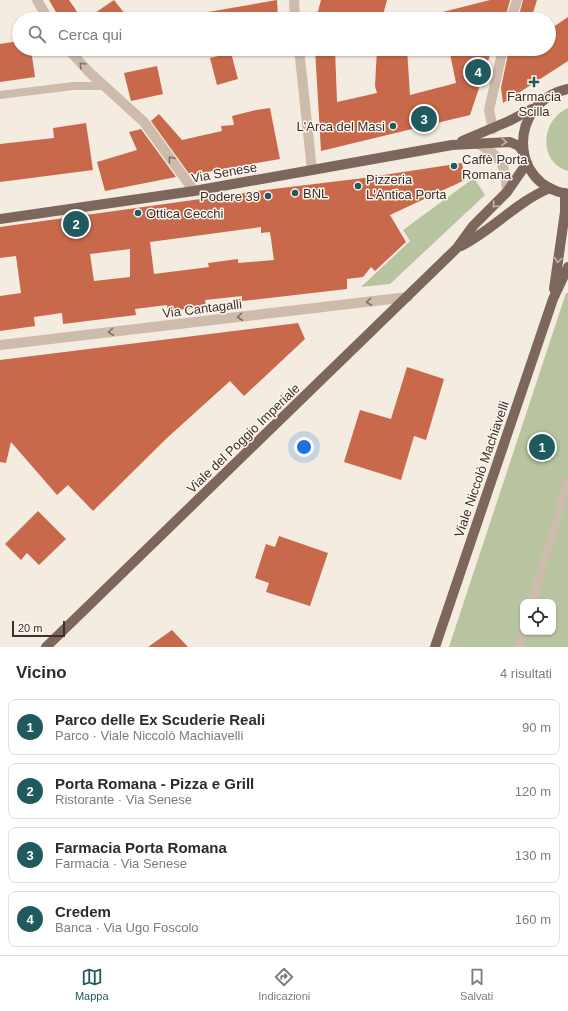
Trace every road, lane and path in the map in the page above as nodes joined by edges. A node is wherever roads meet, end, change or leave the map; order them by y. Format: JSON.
{"nodes":[{"id":1,"x":37,"y":0,"type":"edge"},
{"id":2,"x":294,"y":0,"type":"edge"},
{"id":3,"x":517,"y":0,"type":"edge"},
{"id":4,"x":44,"y":12,"type":"edge"},
{"id":5,"x":295,"y":12,"type":"edge"},
{"id":6,"x":513,"y":12,"type":"edge"},
{"id":7,"x":75,"y":56,"type":"edge"},
{"id":8,"x":300,"y":56,"type":"edge"},
{"id":9,"x":501,"y":56,"type":"edge"},
{"id":10,"x":104,"y":86,"type":"junction"},
{"id":11,"x":568,"y":89,"type":"edge"},
{"id":12,"x":0,"y":95,"type":"edge"},
{"id":13,"x":538,"y":105,"type":"junction"},
{"id":14,"x":493,"y":129,"type":"junction"},
{"id":15,"x":477,"y":143,"type":"junction"},
{"id":16,"x":452,"y":145,"type":"junction"},
{"id":17,"x":526,"y":158,"type":"junction"},
{"id":18,"x":312,"y":170,"type":"junction"},
{"id":19,"x":550,"y":188,"type":"junction"},
{"id":20,"x":194,"y":191,"type":"junction"},
{"id":21,"x":507,"y":192,"type":"junction"},
{"id":22,"x":567,"y":194,"type":"edge"},
{"id":23,"x":0,"y":219,"type":"edge"},
{"id":24,"x":457,"y":248,"type":"junction"},
{"id":25,"x":568,"y":267,"type":"edge"},
{"id":26,"x":408,"y":297,"type":"junction"},
{"id":27,"x":553,"y":299,"type":"junction"},
{"id":28,"x":0,"y":345,"type":"edge"},
{"id":29,"x":568,"y":481,"type":"edge"},
{"id":30,"x":533,"y":599,"type":"edge"},
{"id":31,"x":523,"y":635,"type":"edge"},
{"id":32,"x":46,"y":647,"type":"edge"},
{"id":33,"x":435,"y":647,"type":"edge"},
{"id":34,"x":519,"y":647,"type":"edge"}],
"edges":[{"from":1,"to":4,"type":"street"},
{"from":2,"to":5,"type":"street"},
{"from":3,"to":6,"type":"street"},
{"from":10,"to":7,"type":"street","one_way":true},
{"from":8,"to":18,"type":"street"},
{"from":9,"to":14,"type":"street"},
{"from":10,"to":12,"type":"lane"},
{"from":20,"to":10,"type":"street","one_way":true},
{"from":11,"to":13,"type":"main road","name":"Via Senese"},
{"from":13,"to":14,"type":"main road","name":"Via Senese"},
{"from":13,"to":17,"type":"main road"},
{"from":14,"to":16,"type":"main road","name":"Via Senese"},
{"from":15,"to":16,"type":"main road","name":"Via Senese"},
{"from":15,"to":17,"type":"main road","name":"Via Senese","one_way":true},
{"from":15,"to":21,"type":"street"},
{"from":16,"to":18,"type":"main road","name":"Via Senese"},
{"from":17,"to":19,"type":"main road"},
{"from":17,"to":21,"type":"main road","name":"Viale del Poggio Imperiale"},
{"from":18,"to":20,"type":"main road","name":"Via Senese"},
{"from":19,"to":22,"type":"main road"},
{"from":19,"to":24,"type":"main road","name":"Viale del Poggio Imperiale"},
{"from":20,"to":23,"type":"main road","name":"Via Senese"},
{"from":21,"to":24,"type":"main road","name":"Viale del Poggio Imperiale","one_way":true},
{"from":22,"to":27,"type":"main road","name":"Viale Niccolò Machiavelli","one_way":true},
{"from":24,"to":26,"type":"main road","name":"Viale del Poggio Imperiale"},
{"from":25,"to":27,"type":"main road","name":"Viale Niccolò Machiavelli"},
{"from":26,"to":28,"type":"street","name":"Via Cantagalli","one_way":true},
{"from":26,"to":32,"type":"main road","name":"Viale del Poggio Imperiale"},
{"from":27,"to":33,"type":"main road","name":"Viale Niccolò Machiavelli"},
{"from":29,"to":30,"type":"lane"},
{"from":31,"to":34,"type":"lane"}]}
